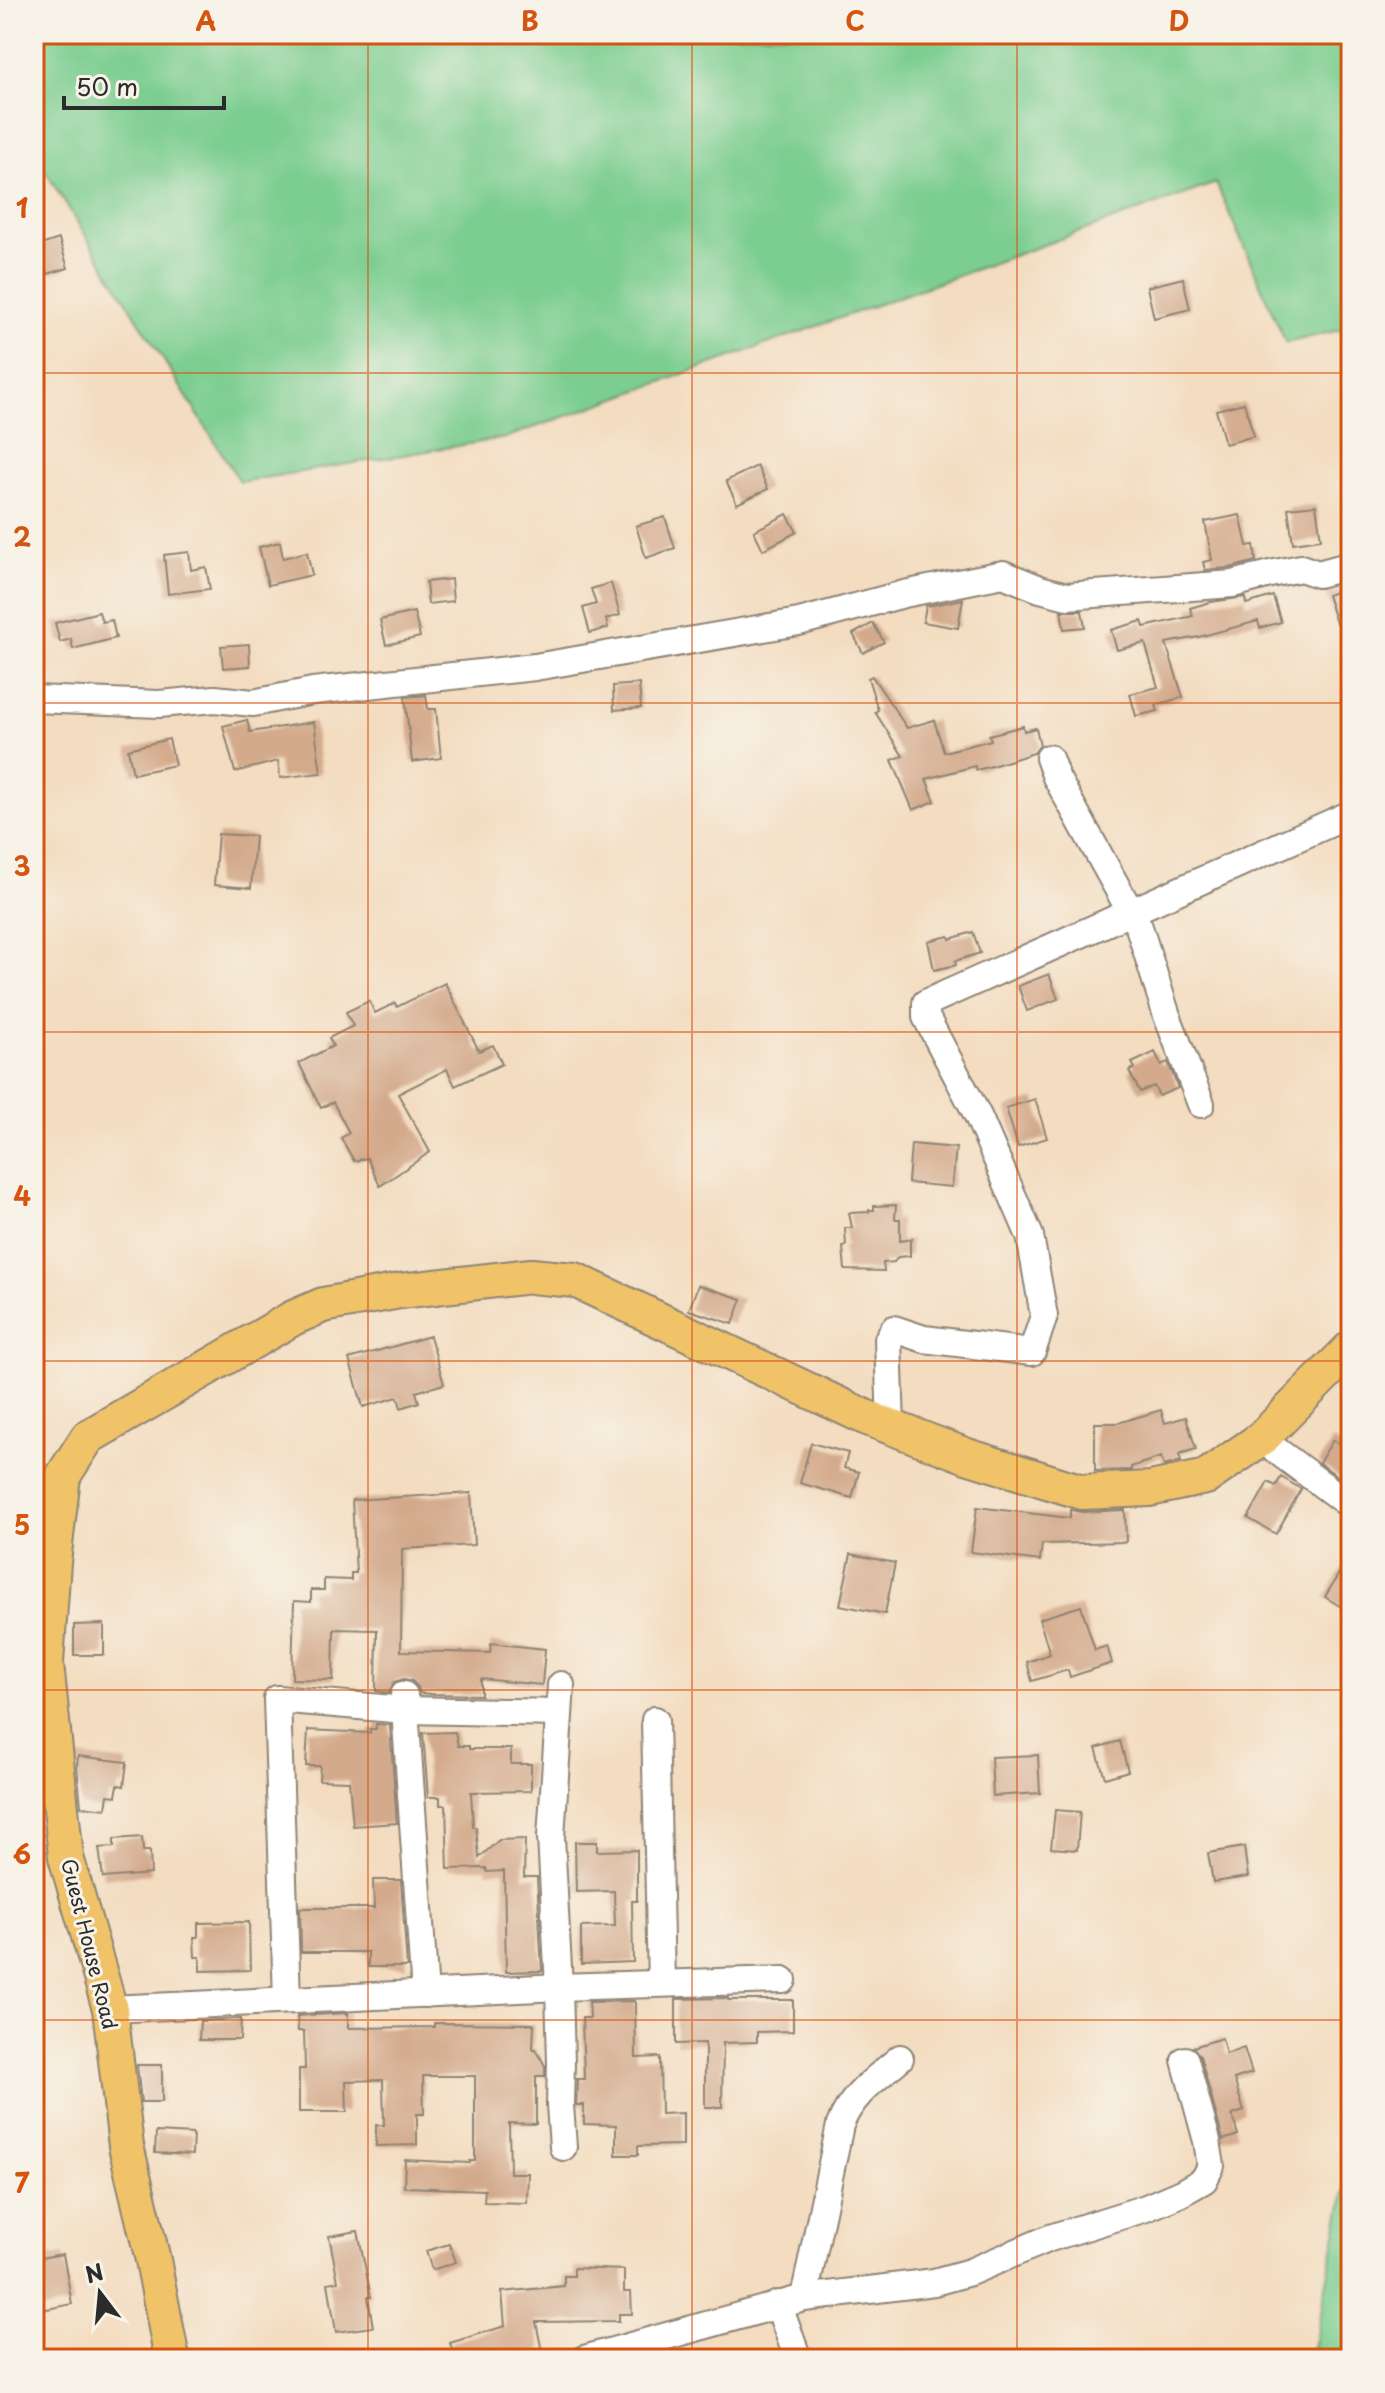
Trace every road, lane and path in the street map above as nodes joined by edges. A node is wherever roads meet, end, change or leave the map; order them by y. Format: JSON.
{"nodes":[{"id":1,"x":1351,"y":565,"type":"edge"},
{"id":2,"x":34,"y":699,"type":"edge"},
{"id":3,"x":1049,"y":758,"type":"dead end"},
{"id":4,"x":1351,"y":814,"type":"edge"},
{"id":5,"x":1130,"y":912,"type":"junction"},
{"id":6,"x":1201,"y":1104,"type":"dead end"},
{"id":7,"x":1351,"y":1348,"type":"edge"},
{"id":8,"x":891,"y":1427,"type":"junction"},
{"id":9,"x":1261,"y":1439,"type":"junction"},
{"id":10,"x":1351,"y":1506,"type":"edge"},
{"id":11,"x":44,"y":1548,"type":"edge"},
{"id":12,"x":40,"y":1664,"type":"edge"},
{"id":13,"x":561,"y":1685,"type":"dead end"},
{"id":14,"x":404,"y":1702,"type":"junction"},
{"id":15,"x":559,"y":1713,"type":"junction"},
{"id":16,"x":655,"y":1720,"type":"dead end"},
{"id":17,"x":783,"y":1980,"type":"dead end"},
{"id":18,"x":661,"y":1983,"type":"junction"},
{"id":19,"x":559,"y":1987,"type":"junction"},
{"id":20,"x":425,"y":1994,"type":"junction"},
{"id":21,"x":287,"y":2000,"type":"junction"},
{"id":22,"x":110,"y":2009,"type":"junction"},
{"id":23,"x":900,"y":2058,"type":"dead end"},
{"id":24,"x":1185,"y":2060,"type":"dead end"},
{"id":25,"x":563,"y":2147,"type":"dead end"},
{"id":26,"x":804,"y":2298,"type":"junction"},
{"id":27,"x":778,"y":2304,"type":"junction"},
{"id":28,"x":172,"y":2359,"type":"edge"},
{"id":29,"x":584,"y":2359,"type":"edge"},
{"id":30,"x":798,"y":2359,"type":"edge"}],
"edges":[{"from":1,"to":2,"type":"street"},
{"from":3,"to":5,"type":"street"},
{"from":4,"to":5,"type":"street"},
{"from":5,"to":6,"type":"street"},
{"from":5,"to":8,"type":"street"},
{"from":7,"to":9,"type":"main road"},
{"from":8,"to":9,"type":"main road"},
{"from":8,"to":11,"type":"main road","name":"Guest House Road"},
{"from":9,"to":10,"type":"street"},
{"from":11,"to":12,"type":"main road","name":"Guest House Road"},
{"from":12,"to":22,"type":"main road","name":"Guest House Road"},
{"from":13,"to":15,"type":"street"},
{"from":14,"to":15,"type":"street"},
{"from":14,"to":20,"type":"street"},
{"from":14,"to":21,"type":"street"},
{"from":15,"to":19,"type":"street"},
{"from":16,"to":18,"type":"street"},
{"from":17,"to":18,"type":"street"},
{"from":18,"to":19,"type":"street"},
{"from":19,"to":20,"type":"street"},
{"from":19,"to":25,"type":"street"},
{"from":20,"to":21,"type":"street"},
{"from":21,"to":22,"type":"street"},
{"from":22,"to":28,"type":"main road","name":"Guest House Road"},
{"from":23,"to":26,"type":"street"},
{"from":24,"to":26,"type":"street"},
{"from":26,"to":27,"type":"street"},
{"from":27,"to":29,"type":"street"},
{"from":27,"to":30,"type":"street"}]}
